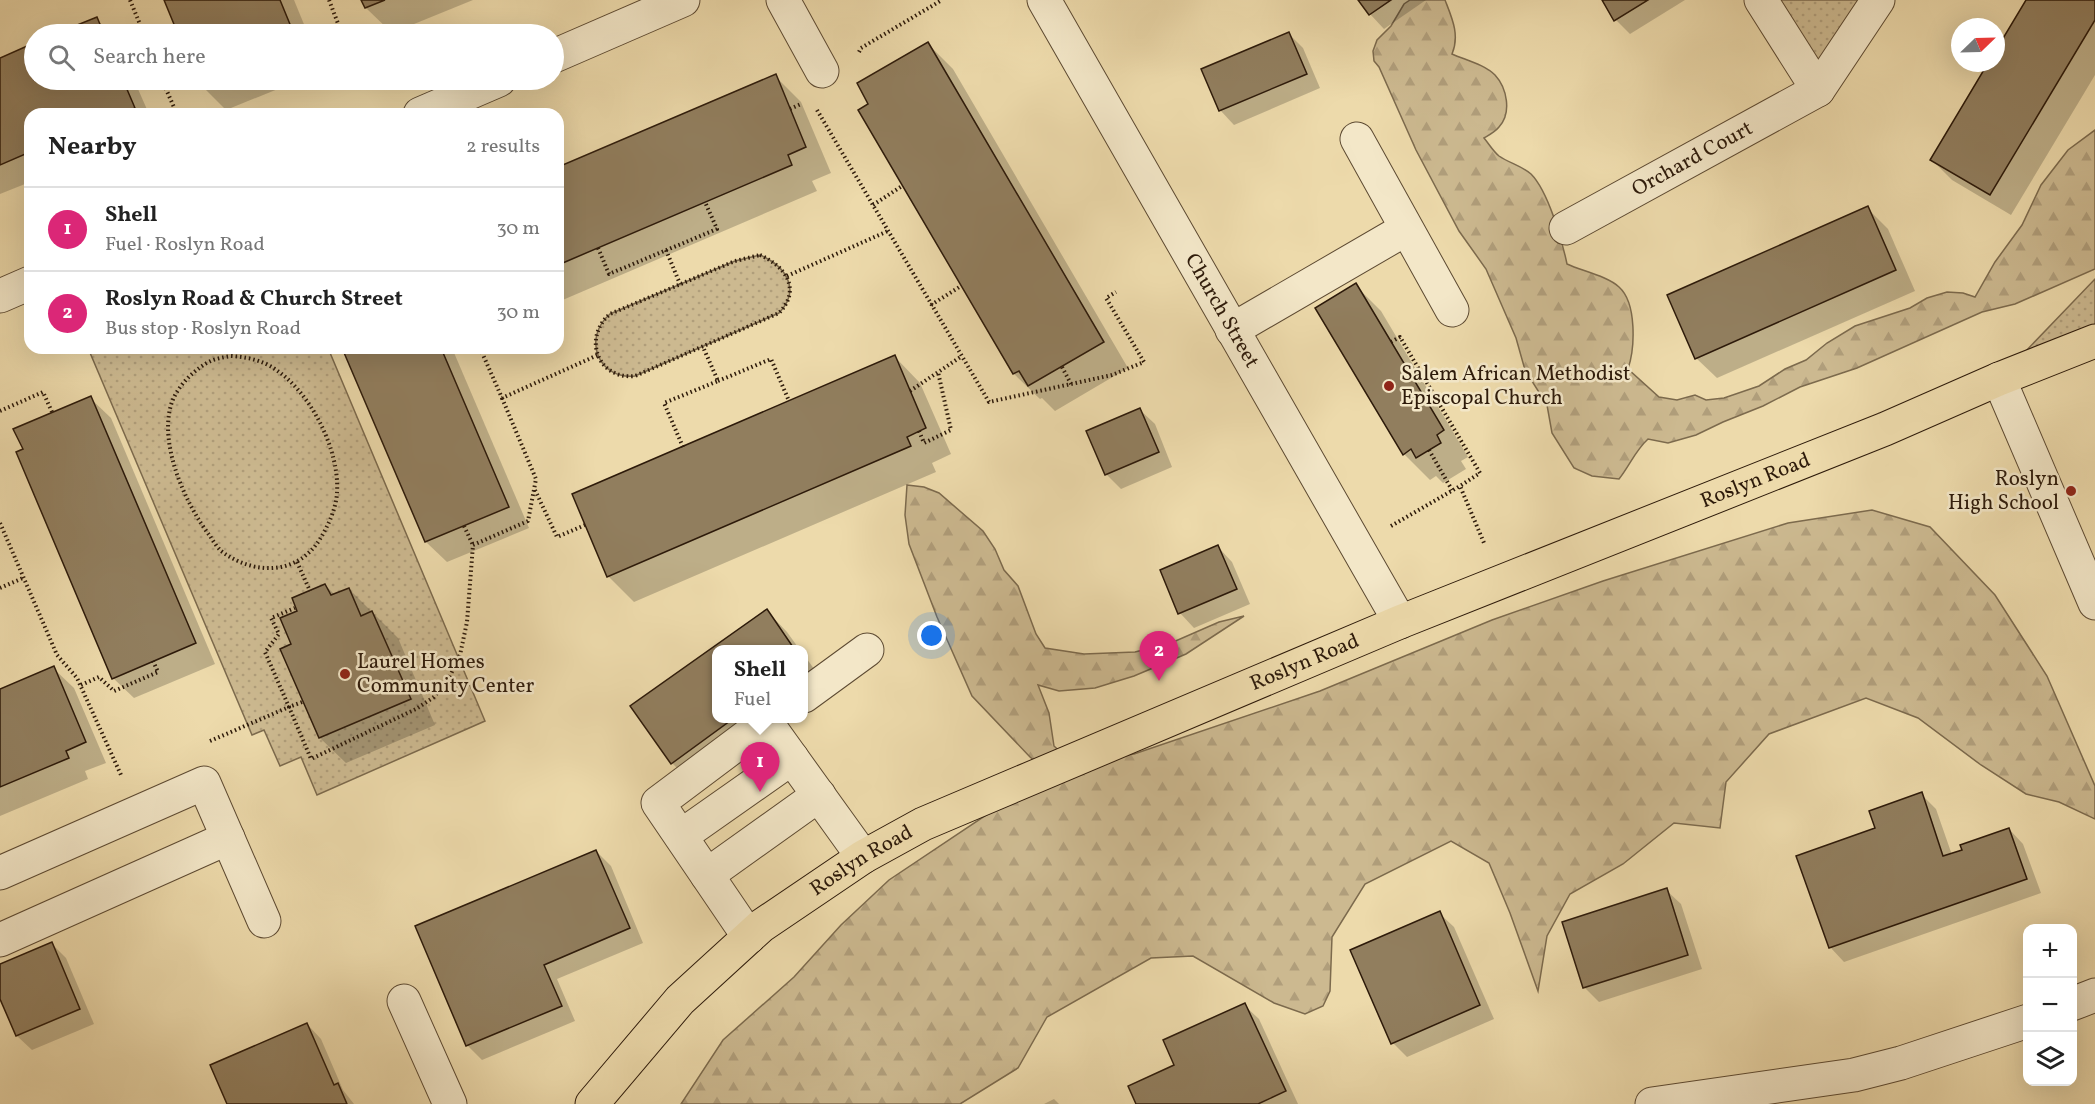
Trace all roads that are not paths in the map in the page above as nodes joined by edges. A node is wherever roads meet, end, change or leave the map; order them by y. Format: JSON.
{"nodes":[{"id":1,"x":683,"y":0,"type":"edge"},
{"id":2,"x":783,"y":0,"type":"edge"},
{"id":3,"x":1044,"y":0,"type":"edge"},
{"id":4,"x":1761,"y":0,"type":"edge"},
{"id":5,"x":1878,"y":0,"type":"edge"},
{"id":6,"x":564,"y":52,"type":"edge"},
{"id":7,"x":816,"y":85,"type":"road end"},
{"id":8,"x":476,"y":90,"type":"edge"},
{"id":9,"x":1818,"y":90,"type":"junction"},
{"id":10,"x":434,"y":108,"type":"edge"},
{"id":11,"x":1357,"y":139,"type":"dead end"},
{"id":12,"x":1566,"y":228,"type":"dead end"},
{"id":13,"x":1406,"y":229,"type":"junction"},
{"id":14,"x":24,"y":286,"type":"edge"},
{"id":15,"x":0,"y":296,"type":"edge"},
{"id":16,"x":1452,"y":310,"type":"dead end"},
{"id":17,"x":1232,"y":330,"type":"junction"},
{"id":18,"x":2095,"y":341,"type":"edge"},
{"id":19,"x":1999,"y":379,"type":"junction"},
{"id":20,"x":2095,"y":603,"type":"edge"},
{"id":21,"x":1400,"y":622,"type":"junction"},
{"id":22,"x":867,"y":650,"type":"dead end"},
{"id":23,"x":808,"y":693,"type":"edge"},
{"id":24,"x":765,"y":723,"type":"edge"},
{"id":25,"x":771,"y":723,"type":"edge"},
{"id":26,"x":792,"y":758,"type":"junction"},
{"id":27,"x":819,"y":795,"type":"junction"},
{"id":28,"x":681,"y":836,"type":"junction"},
{"id":29,"x":228,"y":838,"type":"junction"},
{"id":30,"x":863,"y":857,"type":"junction"},
{"id":31,"x":0,"y":873,"type":"edge"},
{"id":32,"x":707,"y":874,"type":"junction"},
{"id":33,"x":264,"y":921,"type":"dead end"},
{"id":34,"x":748,"y":937,"type":"junction"},
{"id":35,"x":0,"y":940,"type":"edge"},
{"id":36,"x":2095,"y":995,"type":"edge"},
{"id":37,"x":404,"y":1001,"type":"dead end"},
{"id":38,"x":2077,"y":1002,"type":"edge"},
{"id":39,"x":2023,"y":1023,"type":"edge"},
{"id":40,"x":450,"y":1104,"type":"edge"},
{"id":41,"x":592,"y":1104,"type":"edge"},
{"id":42,"x":1652,"y":1104,"type":"edge"}],
"edges":[{"from":1,"to":6,"type":"street"},
{"from":2,"to":7,"type":"street"},
{"from":3,"to":17,"type":"street","name":"Church Street"},
{"from":4,"to":9,"type":"street"},
{"from":5,"to":9,"type":"street","name":"Orchard Court"},
{"from":8,"to":10,"type":"street"},
{"from":9,"to":12,"type":"street","name":"Orchard Court"},
{"from":11,"to":13,"type":"street"},
{"from":13,"to":16,"type":"street"},
{"from":13,"to":17,"type":"street"},
{"from":14,"to":15,"type":"street"},
{"from":17,"to":21,"type":"street","name":"Church Street"},
{"from":18,"to":19,"type":"main road","name":"Roslyn Road"},
{"from":19,"to":20,"type":"street"},
{"from":19,"to":21,"type":"main road","name":"Roslyn Road"},
{"from":21,"to":30,"type":"main road","name":"Roslyn Road"},
{"from":22,"to":23,"type":"street"},
{"from":24,"to":28,"type":"street"},
{"from":25,"to":26,"type":"street"},
{"from":26,"to":27,"type":"street"},
{"from":26,"to":28,"type":"street"},
{"from":27,"to":30,"type":"street"},
{"from":27,"to":32,"type":"street"},
{"from":28,"to":32,"type":"street"},
{"from":29,"to":31,"type":"street"},
{"from":29,"to":33,"type":"street"},
{"from":29,"to":35,"type":"street"},
{"from":30,"to":34,"type":"main road","name":"Roslyn Road"},
{"from":32,"to":34,"type":"street"},
{"from":34,"to":41,"type":"main road","name":"Roslyn Road"},
{"from":36,"to":38,"type":"street"},
{"from":37,"to":40,"type":"street"},
{"from":39,"to":42,"type":"street"}]}
